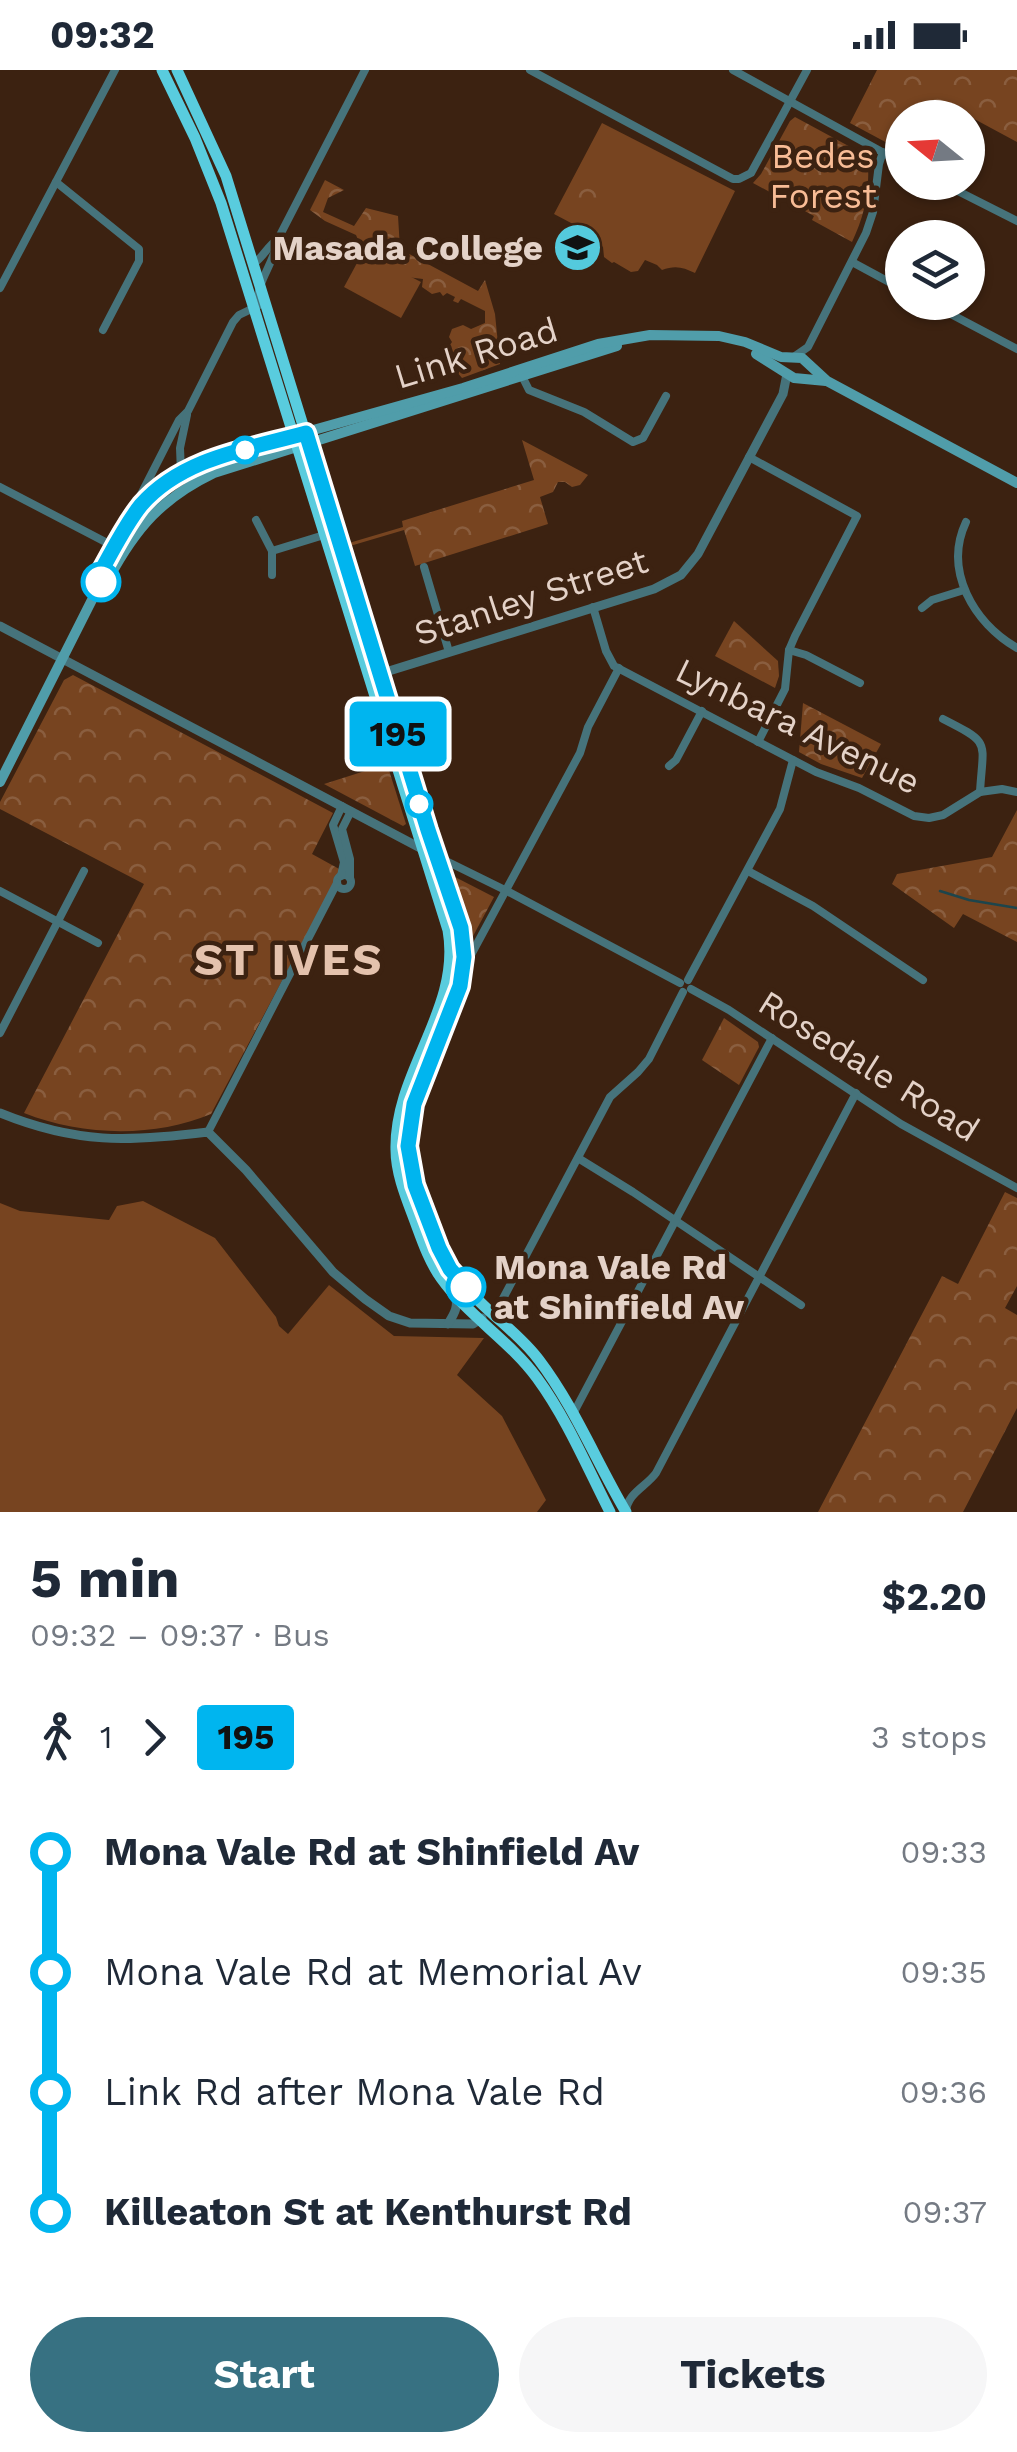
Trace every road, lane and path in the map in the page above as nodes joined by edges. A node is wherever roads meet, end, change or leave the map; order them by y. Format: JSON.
{"nodes":[{"id":1,"x":114,"y":70,"type":"edge"},
{"id":2,"x":162,"y":70,"type":"edge"},
{"id":3,"x":177,"y":70,"type":"edge"},
{"id":4,"x":366,"y":70,"type":"edge"},
{"id":5,"x":530,"y":70,"type":"edge"},
{"id":6,"x":733,"y":70,"type":"edge"},
{"id":7,"x":807,"y":70,"type":"edge"},
{"id":8,"x":790,"y":101,"type":"junction"},
{"id":9,"x":882,"y":152,"type":"junction"},
{"id":10,"x":885,"y":154,"type":"edge"},
{"id":11,"x":56,"y":182,"type":"junction"},
{"id":12,"x":975,"y":200,"type":"edge"},
{"id":13,"x":1017,"y":222,"type":"edge"},
{"id":14,"x":278,"y":239,"type":"junction"},
{"id":15,"x":852,"y":262,"type":"junction"},
{"id":16,"x":253,"y":264,"type":"junction"},
{"id":17,"x":885,"y":280,"type":"edge"},
{"id":18,"x":260,"y":286,"type":"junction"},
{"id":19,"x":0,"y":288,"type":"edge"},
{"id":20,"x":254,"y":309,"type":"junction"},
{"id":21,"x":962,"y":320,"type":"edge"},
{"id":22,"x":103,"y":330,"type":"dead end"},
{"id":23,"x":808,"y":347,"type":"junction"},
{"id":24,"x":1017,"y":349,"type":"edge"},
{"id":25,"x":793,"y":357,"type":"junction"},
{"id":26,"x":808,"y":364,"type":"junction"},
{"id":27,"x":522,"y":376,"type":"junction"},
{"id":28,"x":793,"y":376,"type":"junction"},
{"id":29,"x":827,"y":381,"type":"junction"},
{"id":30,"x":666,"y":396,"type":"dead end"},
{"id":31,"x":188,"y":411,"type":"junction"},
{"id":32,"x":301,"y":440,"type":"junction"},
{"id":33,"x":749,"y":458,"type":"junction"},
{"id":34,"x":181,"y":472,"type":"junction"},
{"id":35,"x":1017,"y":483,"type":"edge"},
{"id":36,"x":0,"y":487,"type":"edge"},
{"id":37,"x":256,"y":520,"type":"dead end"},
{"id":38,"x":966,"y":522,"type":"dead end"},
{"id":39,"x":324,"y":535,"type":"junction"},
{"id":40,"x":119,"y":550,"type":"junction"},
{"id":41,"x":272,"y":551,"type":"junction"},
{"id":42,"x":424,"y":567,"type":"dead end"},
{"id":43,"x":272,"y":575,"type":"dead end"},
{"id":44,"x":964,"y":590,"type":"junction"},
{"id":45,"x":593,"y":607,"type":"junction"},
{"id":46,"x":922,"y":608,"type":"dead end"},
{"id":47,"x":0,"y":626,"type":"edge"},
{"id":48,"x":1017,"y":648,"type":"edge"},
{"id":49,"x":789,"y":650,"type":"junction"},
{"id":50,"x":449,"y":652,"type":"junction"},
{"id":51,"x":62,"y":659,"type":"junction"},
{"id":52,"x":619,"y":668,"type":"junction"},
{"id":53,"x":374,"y":676,"type":"junction"},
{"id":54,"x":860,"y":683,"type":"dead end"},
{"id":55,"x":702,"y":711,"type":"junction"},
{"id":56,"x":944,"y":719,"type":"dead end"},
{"id":57,"x":758,"y":742,"type":"junction"},
{"id":58,"x":793,"y":760,"type":"junction"},
{"id":59,"x":669,"y":766,"type":"dead end"},
{"id":60,"x":0,"y":782,"type":"edge"},
{"id":61,"x":980,"y":792,"type":"junction"},
{"id":62,"x":1017,"y":792,"type":"edge"},
{"id":63,"x":346,"y":808,"type":"junction"},
{"id":64,"x":422,"y":849,"type":"junction"},
{"id":65,"x":436,"y":856,"type":"junction"},
{"id":66,"x":748,"y":871,"type":"junction"},
{"id":67,"x":84,"y":872,"type":"dead end"},
{"id":68,"x":505,"y":890,"type":"junction"},
{"id":69,"x":0,"y":892,"type":"edge"},
{"id":70,"x":58,"y":922,"type":"junction"},
{"id":71,"x":98,"y":943,"type":"dead end"},
{"id":72,"x":462,"y":973,"type":"junction"},
{"id":73,"x":923,"y":980,"type":"dead end"},
{"id":74,"x":686,"y":986,"type":"junction"},
{"id":75,"x":0,"y":1033,"type":"edge"},
{"id":76,"x":772,"y":1038,"type":"junction"},
{"id":77,"x":856,"y":1093,"type":"junction"},
{"id":78,"x":0,"y":1113,"type":"edge"},
{"id":79,"x":208,"y":1132,"type":"junction"},
{"id":80,"x":578,"y":1158,"type":"junction"},
{"id":81,"x":1017,"y":1188,"type":"edge"},
{"id":82,"x":676,"y":1221,"type":"junction"},
{"id":83,"x":760,"y":1278,"type":"junction"},
{"id":84,"x":455,"y":1296,"type":"junction"},
{"id":85,"x":800,"y":1306,"type":"dead end"},
{"id":86,"x":486,"y":1316,"type":"junction"},
{"id":87,"x":448,"y":1324,"type":"junction"},
{"id":88,"x":573,"y":1415,"type":"junction"},
{"id":89,"x":634,"y":1492,"type":"junction"},
{"id":90,"x":622,"y":1506,"type":"edge"},
{"id":91,"x":609,"y":1512,"type":"edge"}],
"edges":[{"from":1,"to":11,"type":"street"},
{"from":2,"to":20,"type":"highway"},
{"from":3,"to":16,"type":"highway"},
{"from":4,"to":14,"type":"street"},
{"from":5,"to":8,"type":"street"},
{"from":6,"to":8,"type":"street"},
{"from":7,"to":8,"type":"street"},
{"from":8,"to":9,"type":"street"},
{"from":9,"to":10,"type":"street"},
{"from":9,"to":15,"type":"street"},
{"from":11,"to":19,"type":"street"},
{"from":11,"to":22,"type":"street"},
{"from":12,"to":13,"type":"street"},
{"from":14,"to":16,"type":"street"},
{"from":14,"to":18,"type":"street"},
{"from":15,"to":17,"type":"street"},
{"from":15,"to":23,"type":"street"},
{"from":16,"to":18,"type":"highway"},
{"from":18,"to":20,"type":"street"},
{"from":18,"to":32,"type":"highway"},
{"from":20,"to":31,"type":"street"},
{"from":20,"to":32,"type":"highway"},
{"from":21,"to":24,"type":"street"},
{"from":23,"to":25,"type":"street"},
{"from":23,"to":26,"type":"street"},
{"from":25,"to":26,"type":"main road"},
{"from":25,"to":28,"type":"main road"},
{"from":25,"to":32,"type":"main road","name":"Link Road"},
{"from":26,"to":28,"type":"main road"},
{"from":26,"to":29,"type":"main road"},
{"from":27,"to":28,"type":"main road","name":"Link Road"},
{"from":27,"to":30,"type":"street"},
{"from":27,"to":32,"type":"main road","name":"Link Road"},
{"from":28,"to":29,"type":"main road"},
{"from":28,"to":33,"type":"street","name":"Stanley Street"},
{"from":29,"to":35,"type":"main road"},
{"from":31,"to":34,"type":"street"},
{"from":31,"to":40,"type":"street"},
{"from":32,"to":34,"type":"main road","name":"Link Road"},
{"from":32,"to":39,"type":"highway"},
{"from":32,"to":40,"type":"main road","name":"Link Road"},
{"from":32,"to":53,"type":"highway"},
{"from":33,"to":45,"type":"street","name":"Stanley Street"},
{"from":33,"to":49,"type":"street"},
{"from":34,"to":40,"type":"main road","name":"Link Road"},
{"from":36,"to":40,"type":"street"},
{"from":37,"to":41,"type":"street"},
{"from":38,"to":44,"type":"street"},
{"from":39,"to":41,"type":"street"},
{"from":39,"to":53,"type":"highway"},
{"from":40,"to":51,"type":"main road"},
{"from":41,"to":43,"type":"street"},
{"from":42,"to":50,"type":"street"},
{"from":44,"to":46,"type":"street"},
{"from":44,"to":48,"type":"street"},
{"from":45,"to":50,"type":"street","name":"Stanley Street"},
{"from":45,"to":52,"type":"street","name":"Lynbara Avenue"},
{"from":47,"to":51,"type":"street"},
{"from":49,"to":54,"type":"street"},
{"from":49,"to":57,"type":"street"},
{"from":50,"to":53,"type":"street","name":"Stanley Street"},
{"from":51,"to":60,"type":"main road"},
{"from":51,"to":63,"type":"street"},
{"from":52,"to":55,"type":"street","name":"Lynbara Avenue"},
{"from":52,"to":68,"type":"street"},
{"from":53,"to":64,"type":"highway"},
{"from":53,"to":65,"type":"highway"},
{"from":55,"to":57,"type":"street","name":"Lynbara Avenue"},
{"from":55,"to":59,"type":"street"},
{"from":56,"to":61,"type":"street"},
{"from":57,"to":58,"type":"street","name":"Lynbara Avenue"},
{"from":58,"to":61,"type":"street","name":"Lynbara Avenue"},
{"from":58,"to":66,"type":"street"},
{"from":61,"to":62,"type":"street","name":"Lynbara Avenue"},
{"from":63,"to":64,"type":"street"},
{"from":63,"to":79,"type":"street"},
{"from":64,"to":65,"type":"street"},
{"from":64,"to":84,"type":"highway"},
{"from":65,"to":68,"type":"street","name":"Rosedale Road"},
{"from":65,"to":72,"type":"highway"},
{"from":66,"to":73,"type":"street"},
{"from":66,"to":74,"type":"street"},
{"from":67,"to":70,"type":"street"},
{"from":68,"to":72,"type":"street"},
{"from":68,"to":74,"type":"street","name":"Rosedale Road"},
{"from":69,"to":70,"type":"street"},
{"from":70,"to":71,"type":"street"},
{"from":70,"to":75,"type":"street"},
{"from":72,"to":86,"type":"highway"},
{"from":74,"to":76,"type":"street","name":"Rosedale Road"},
{"from":74,"to":80,"type":"street"},
{"from":76,"to":77,"type":"street","name":"Rosedale Road"},
{"from":76,"to":82,"type":"street"},
{"from":77,"to":81,"type":"street","name":"Rosedale Road"},
{"from":77,"to":83,"type":"street"},
{"from":78,"to":79,"type":"street"},
{"from":79,"to":87,"type":"street"},
{"from":80,"to":82,"type":"street"},
{"from":80,"to":86,"type":"street"},
{"from":82,"to":83,"type":"street"},
{"from":82,"to":88,"type":"street"},
{"from":83,"to":85,"type":"street"},
{"from":83,"to":89,"type":"street"},
{"from":84,"to":86,"type":"highway"},
{"from":84,"to":87,"type":"street"},
{"from":86,"to":87,"type":"street"},
{"from":86,"to":88,"type":"highway"},
{"from":86,"to":91,"type":"highway"},
{"from":88,"to":90,"type":"highway"},
{"from":89,"to":90,"type":"street"},
{"from":89,"to":90,"type":"street"},
{"from":90,"to":91,"type":"street"}]}
